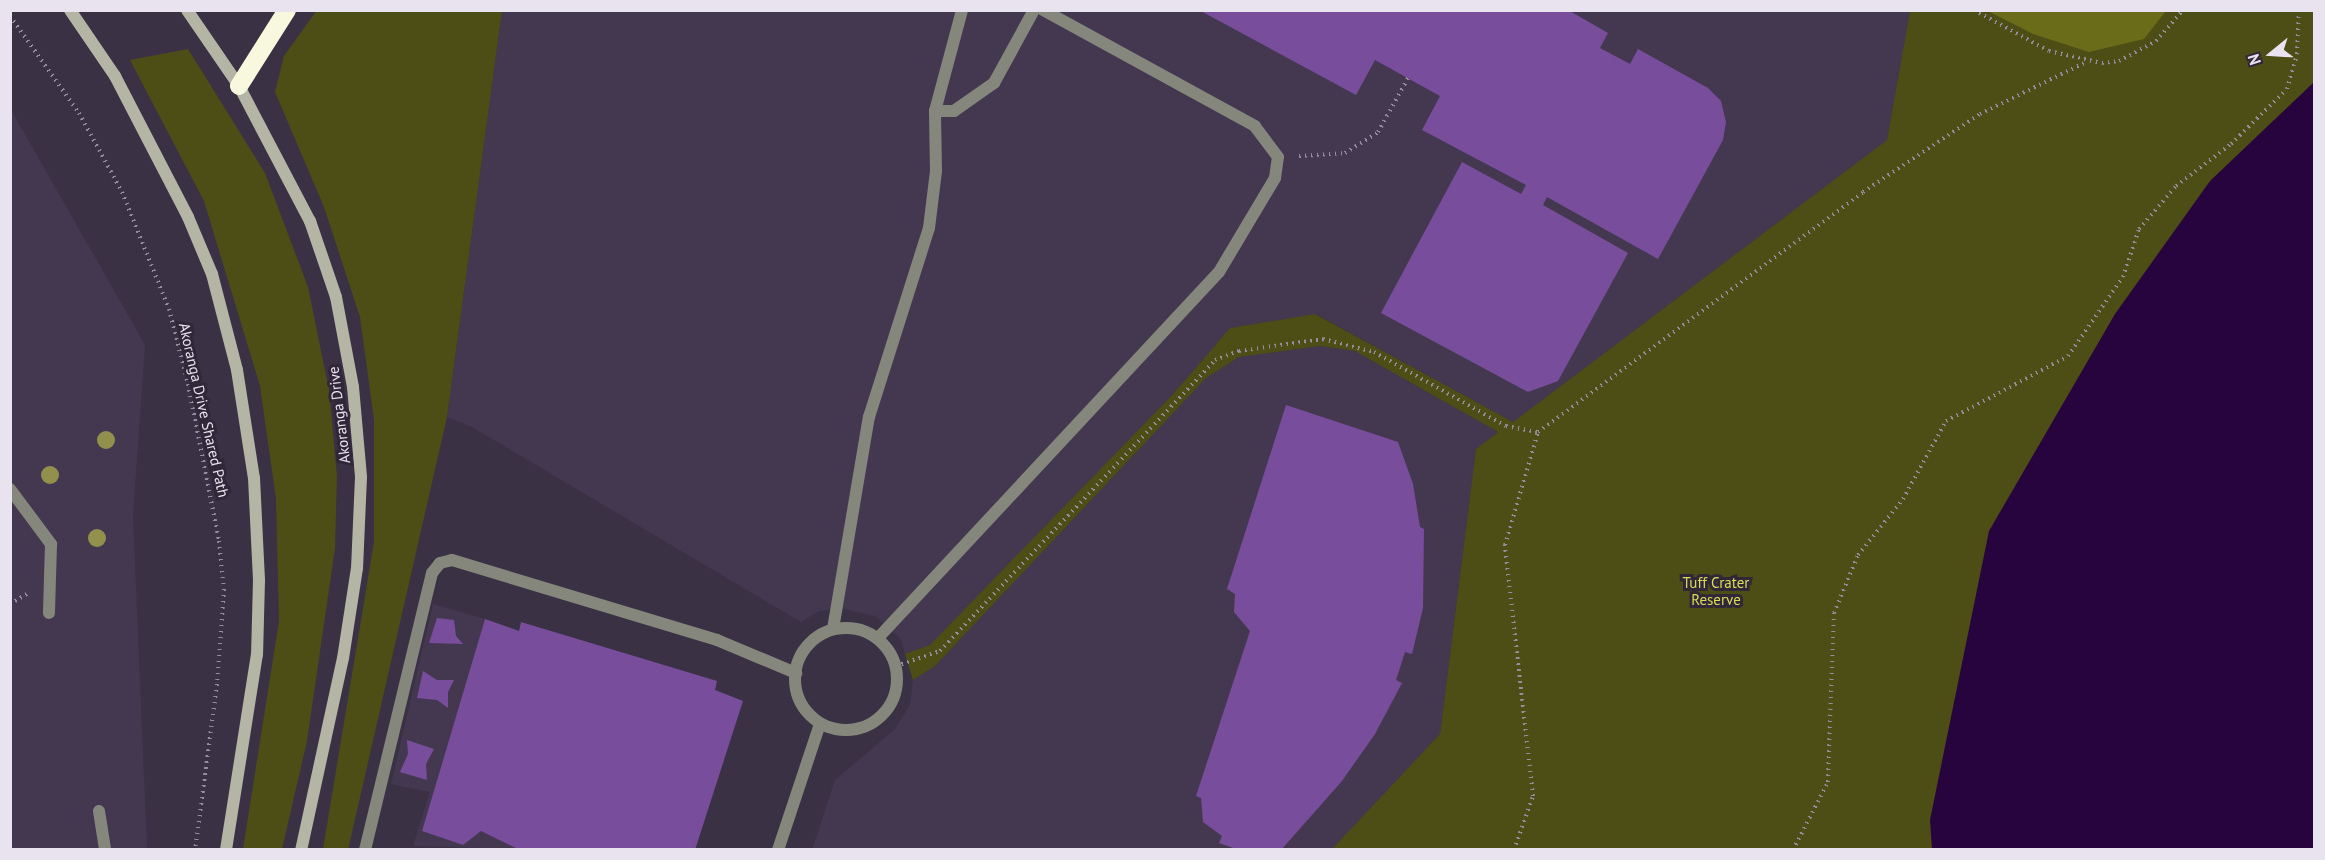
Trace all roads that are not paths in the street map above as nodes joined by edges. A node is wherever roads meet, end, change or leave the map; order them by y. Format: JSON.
{"nodes":[{"id":1,"x":70,"y":10,"type":"edge"},
{"id":2,"x":186,"y":10,"type":"edge"},
{"id":3,"x":287,"y":10,"type":"edge"},
{"id":4,"x":962,"y":10,"type":"edge"},
{"id":5,"x":1034,"y":10,"type":"edge"},
{"id":6,"x":1043,"y":10,"type":"edge"},
{"id":7,"x":239,"y":86,"type":"junction"},
{"id":8,"x":935,"y":111,"type":"junction"},
{"id":9,"x":10,"y":489,"type":"edge"},
{"id":10,"x":49,"y":613,"type":"dead end"},
{"id":11,"x":833,"y":629,"type":"junction"},
{"id":12,"x":878,"y":638,"type":"junction"},
{"id":13,"x":796,"y":673,"type":"junction"},
{"id":14,"x":820,"y":724,"type":"junction"},
{"id":15,"x":99,"y":811,"type":"dead end"},
{"id":16,"x":105,"y":849,"type":"edge"},
{"id":17,"x":226,"y":849,"type":"edge"},
{"id":18,"x":301,"y":849,"type":"edge"},
{"id":19,"x":365,"y":849,"type":"edge"},
{"id":20,"x":778,"y":849,"type":"edge"}],
"edges":[{"from":1,"to":17,"type":"main road"},
{"from":2,"to":7,"type":"main road","name":"Akoranga Drive"},
{"from":3,"to":7,"type":"highway"},
{"from":4,"to":8,"type":"street"},
{"from":5,"to":8,"type":"street"},
{"from":6,"to":12,"type":"street"},
{"from":7,"to":18,"type":"main road","name":"Akoranga Drive"},
{"from":8,"to":11,"type":"street"},
{"from":9,"to":10,"type":"street"},
{"from":11,"to":12,"type":"street"},
{"from":11,"to":13,"type":"street"},
{"from":12,"to":14,"type":"street"},
{"from":13,"to":14,"type":"street"},
{"from":13,"to":19,"type":"street"},
{"from":14,"to":20,"type":"street"},
{"from":15,"to":16,"type":"street"}]}
